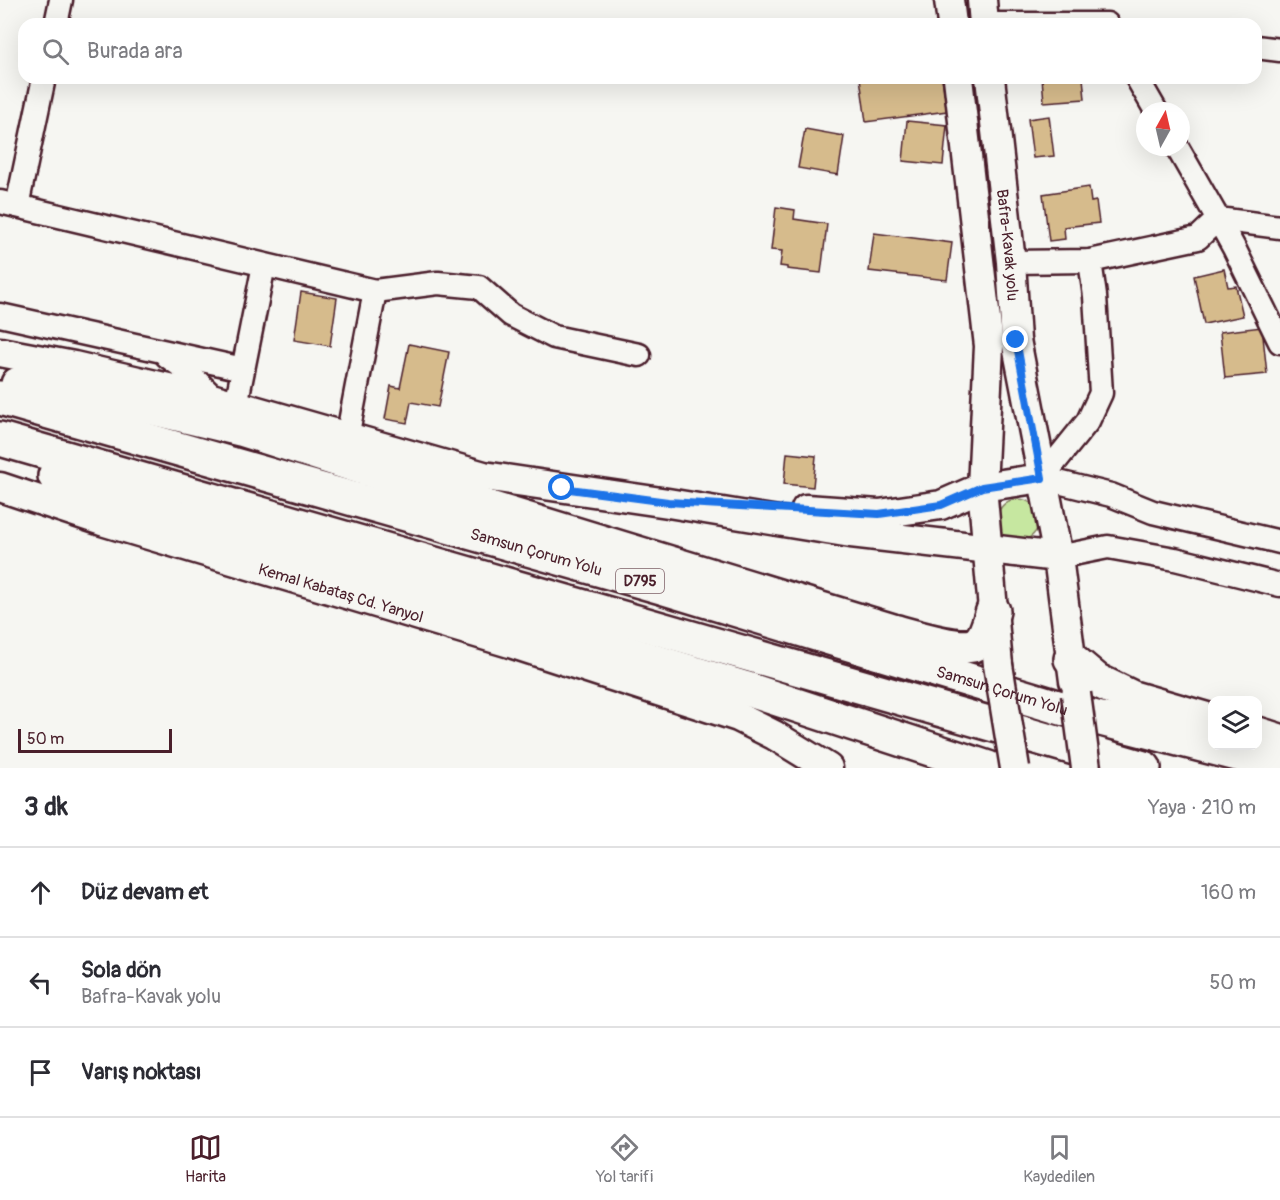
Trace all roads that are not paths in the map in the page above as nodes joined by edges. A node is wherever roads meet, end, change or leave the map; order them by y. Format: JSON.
{"nodes":[{"id":1,"x":61,"y":0,"type":"edge"},
{"id":2,"x":949,"y":0,"type":"edge"},
{"id":3,"x":982,"y":0,"type":"edge"},
{"id":4,"x":57,"y":18,"type":"edge"},
{"id":5,"x":951,"y":18,"type":"edge"},
{"id":6,"x":984,"y":18,"type":"edge"},
{"id":7,"x":1262,"y":48,"type":"edge"},
{"id":8,"x":1280,"y":50,"type":"edge"},
{"id":9,"x":42,"y":84,"type":"edge"},
{"id":10,"x":959,"y":84,"type":"edge"},
{"id":11,"x":991,"y":84,"type":"edge"},
{"id":12,"x":1140,"y":84,"type":"edge"},
{"id":13,"x":1151,"y":102,"type":"edge"},
{"id":14,"x":1182,"y":156,"type":"edge"},
{"id":15,"x":8,"y":204,"type":"edge"},
{"id":16,"x":1218,"y":219,"type":"junction"},
{"id":17,"x":1280,"y":227,"type":"edge"},
{"id":18,"x":1090,"y":261,"type":"junction"},
{"id":19,"x":1011,"y":262,"type":"junction"},
{"id":20,"x":264,"y":265,"type":"junction"},
{"id":21,"x":375,"y":291,"type":"junction"},
{"id":22,"x":0,"y":315,"type":"edge"},
{"id":23,"x":1280,"y":342,"type":"edge"},
{"id":24,"x":160,"y":350,"type":"junction"},
{"id":25,"x":0,"y":351,"type":"edge"},
{"id":26,"x":639,"y":355,"type":"dead end"},
{"id":27,"x":243,"y":369,"type":"junction"},
{"id":28,"x":0,"y":381,"type":"edge"},
{"id":29,"x":0,"y":398,"type":"edge"},
{"id":30,"x":225,"y":402,"type":"junction"},
{"id":31,"x":347,"y":438,"type":"junction"},
{"id":32,"x":0,"y":439,"type":"edge"},
{"id":33,"x":0,"y":455,"type":"edge"},
{"id":34,"x":1042,"y":478,"type":"junction"},
{"id":35,"x":0,"y":487,"type":"edge"},
{"id":36,"x":982,"y":487,"type":"junction"},
{"id":37,"x":668,"y":502,"type":"junction"},
{"id":38,"x":1280,"y":542,"type":"edge"},
{"id":39,"x":987,"y":549,"type":"junction"},
{"id":40,"x":1058,"y":557,"type":"junction"},
{"id":41,"x":1280,"y":585,"type":"edge"},
{"id":42,"x":993,"y":611,"type":"junction"},
{"id":43,"x":1071,"y":659,"type":"junction"},
{"id":44,"x":682,"y":698,"type":"junction"},
{"id":45,"x":1208,"y":720,"type":"edge"},
{"id":46,"x":1262,"y":736,"type":"edge"},
{"id":47,"x":1280,"y":741,"type":"edge"},
{"id":48,"x":1280,"y":765,"type":"edge"},
{"id":49,"x":805,"y":768,"type":"edge"},
{"id":50,"x":828,"y":768,"type":"edge"},
{"id":51,"x":988,"y":768,"type":"edge"},
{"id":52,"x":1015,"y":768,"type":"edge"},
{"id":53,"x":1086,"y":768,"type":"edge"},
{"id":54,"x":1144,"y":768,"type":"edge"}],
"edges":[{"from":1,"to":4,"type":"street"},
{"from":2,"to":5,"type":"main road"},
{"from":3,"to":6,"type":"main road"},
{"from":7,"to":8,"type":"street"},
{"from":9,"to":15,"type":"street"},
{"from":10,"to":36,"type":"main road","name":"Bafra-Kavak yolu"},
{"from":11,"to":19,"type":"main road","name":"Bafra-Kavak yolu"},
{"from":12,"to":13,"type":"street"},
{"from":14,"to":16,"type":"street"},
{"from":15,"to":20,"type":"street"},
{"from":16,"to":17,"type":"street"},
{"from":16,"to":18,"type":"street"},
{"from":16,"to":23,"type":"street"},
{"from":18,"to":19,"type":"street"},
{"from":18,"to":34,"type":"street"},
{"from":19,"to":34,"type":"main road","name":"Bafra-Kavak yolu"},
{"from":20,"to":21,"type":"street"},
{"from":20,"to":27,"type":"street"},
{"from":21,"to":26,"type":"street"},
{"from":21,"to":31,"type":"street"},
{"from":22,"to":24,"type":"street"},
{"from":24,"to":27,"type":"street"},
{"from":24,"to":30,"type":"street"},
{"from":25,"to":30,"type":"main road"},
{"from":27,"to":30,"type":"street"},
{"from":28,"to":42,"type":"highway"},
{"from":29,"to":48,"type":"highway","name":"Samsun Çorum Yolu","number":"D795"},
{"from":30,"to":31,"type":"main road"},
{"from":31,"to":37,"type":"main road"},
{"from":32,"to":54,"type":"highway","number":"D795"},
{"from":33,"to":51,"type":"highway"},
{"from":34,"to":36,"type":"main road"},
{"from":34,"to":38,"type":"street"},
{"from":34,"to":40,"type":"main road","name":"Bafra-Kavak yolu"},
{"from":35,"to":44,"type":"main road","name":"Kemal Kabataş Cd. Yanyol"},
{"from":36,"to":37,"type":"main road"},
{"from":36,"to":39,"type":"main road","name":"Bafra-Kavak yolu"},
{"from":37,"to":39,"type":"main road"},
{"from":39,"to":40,"type":"main road"},
{"from":39,"to":42,"type":"main road","name":"Bafra-Kavak yolu"},
{"from":40,"to":41,"type":"street"},
{"from":40,"to":43,"type":"main road","name":"Bafra-Kavak yolu"},
{"from":42,"to":52,"type":"main road","name":"Bafra-Kavak yolu","bridge":true},
{"from":43,"to":45,"type":"highway"},
{"from":43,"to":53,"type":"main road","name":"Bafra-Kavak yolu","bridge":true},
{"from":44,"to":49,"type":"main road"},
{"from":44,"to":50,"type":"main road"},
{"from":46,"to":47,"type":"highway"}]}
